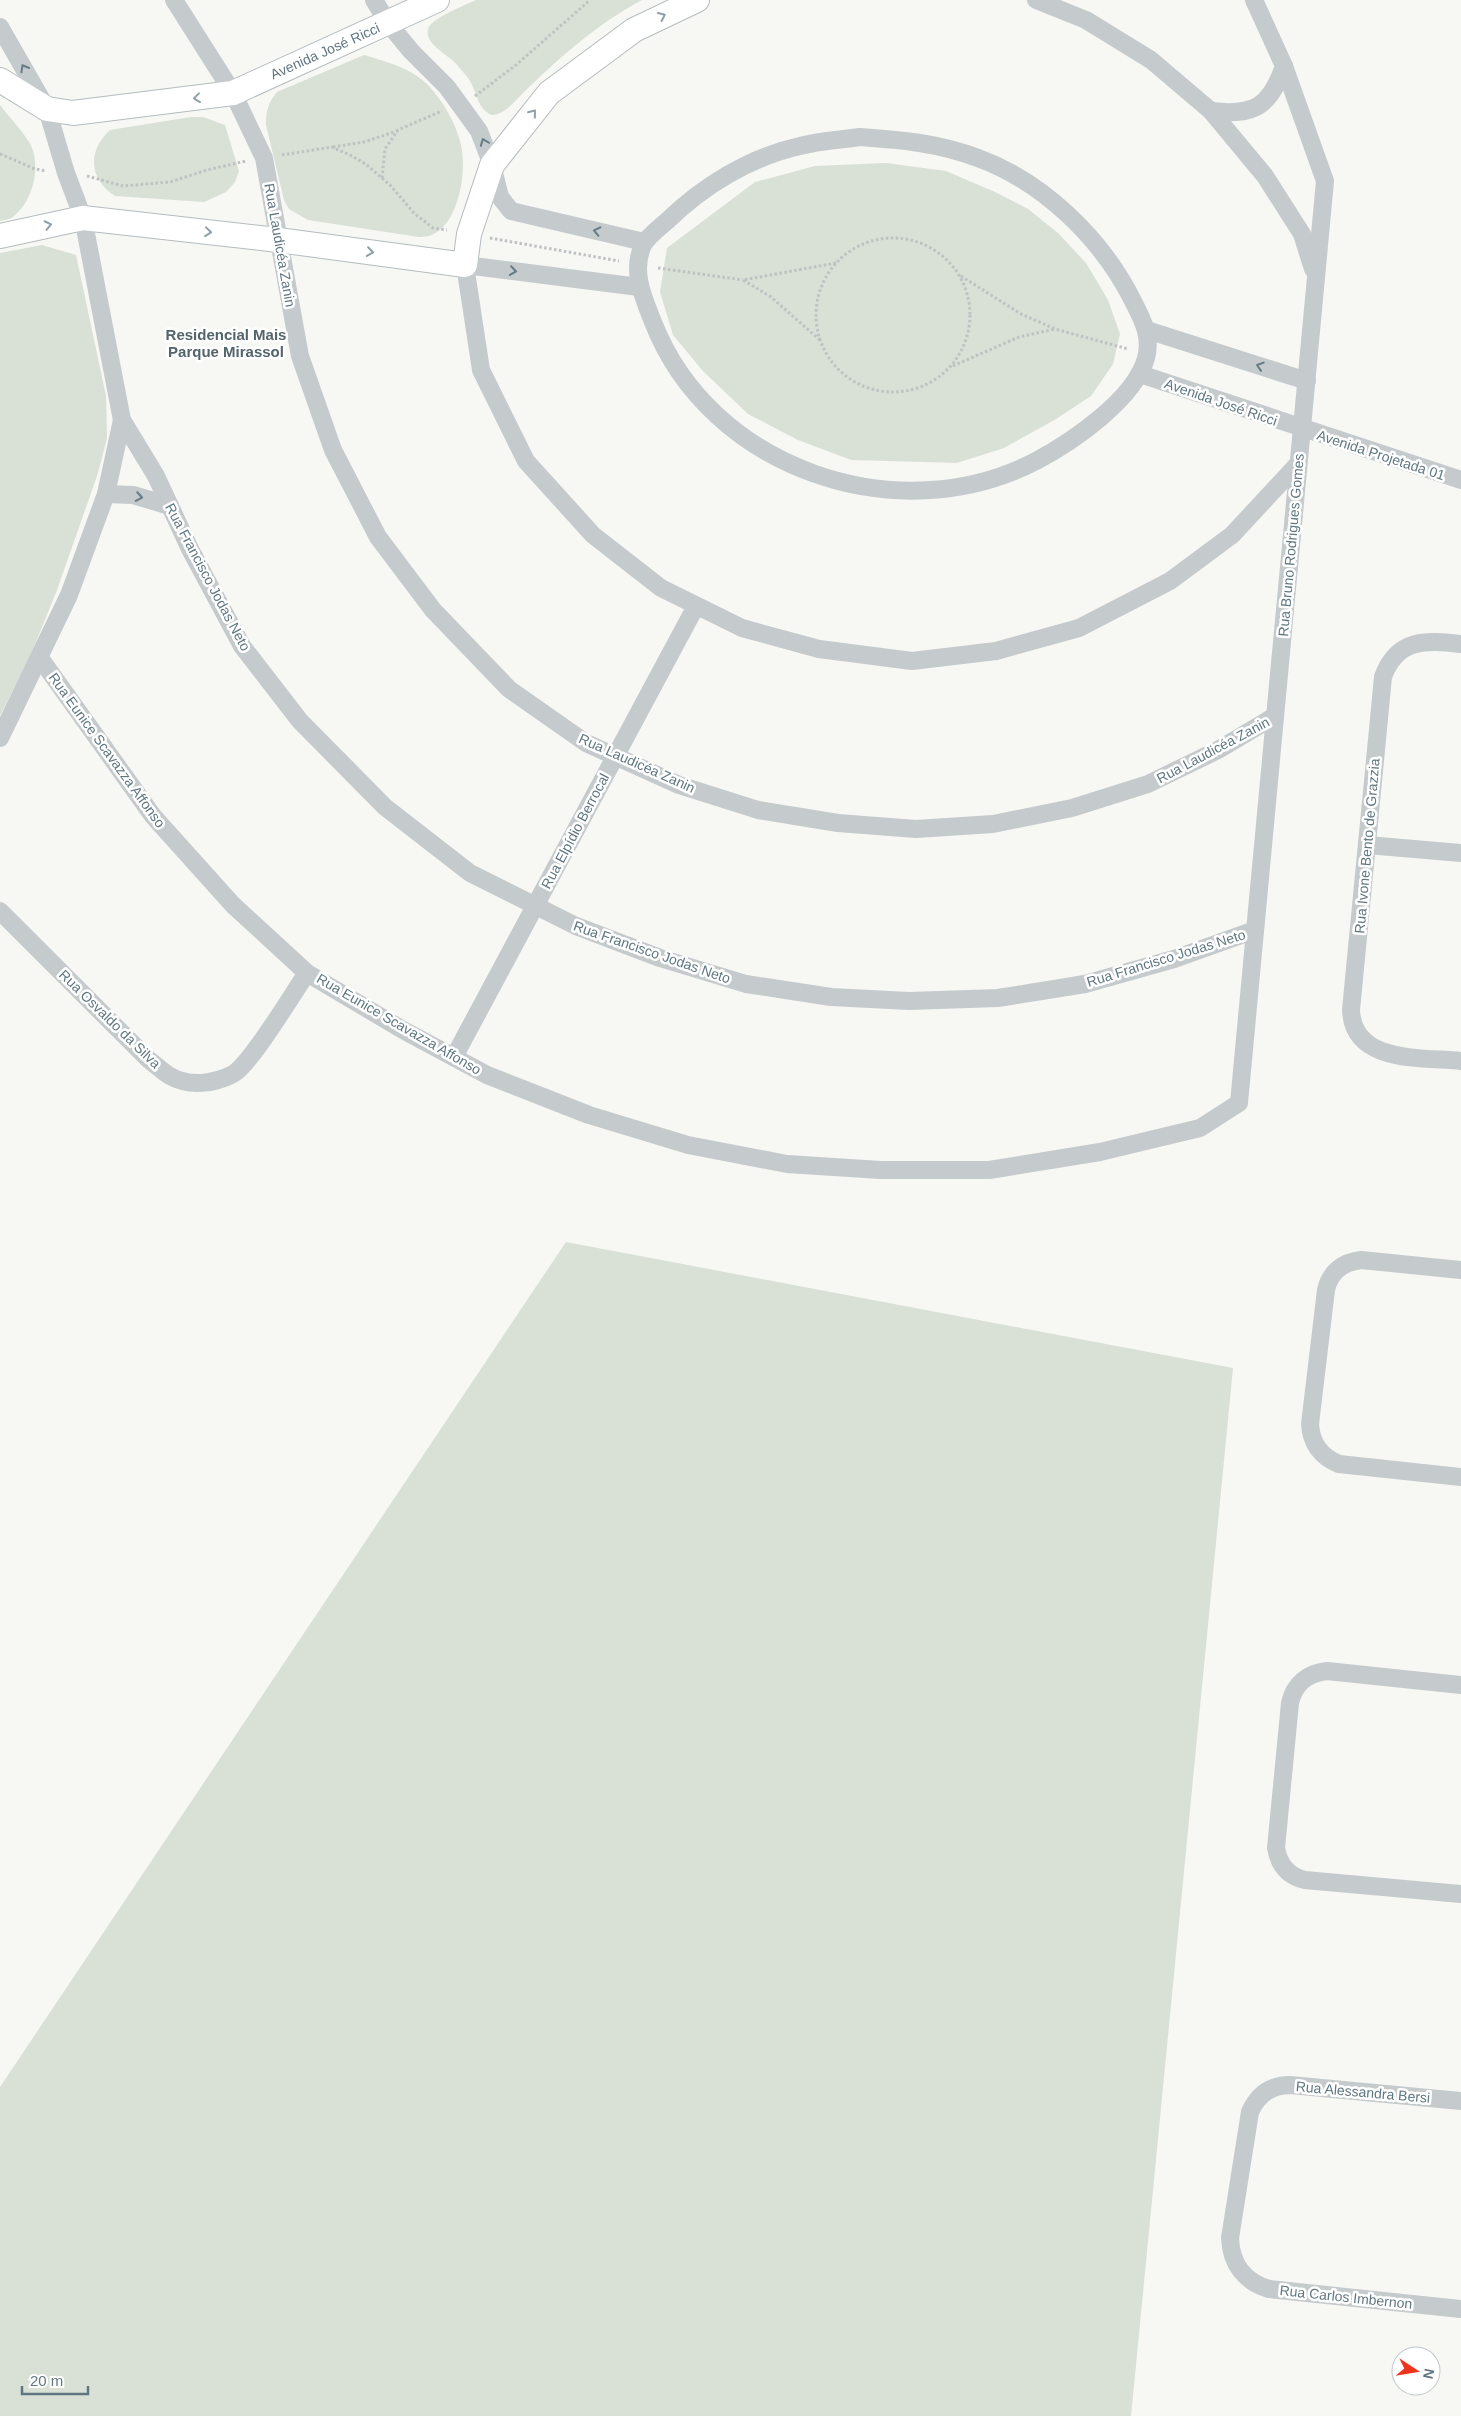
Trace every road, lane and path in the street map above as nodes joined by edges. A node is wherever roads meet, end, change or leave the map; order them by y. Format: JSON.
{"nodes":[{"id":1,"x":174,"y":0,"type":"edge"},
{"id":2,"x":374,"y":0,"type":"edge"},
{"id":3,"x":437,"y":0,"type":"edge"},
{"id":4,"x":590,"y":0,"type":"edge"},
{"id":5,"x":697,"y":0,"type":"edge"},
{"id":6,"x":1036,"y":0,"type":"edge"},
{"id":7,"x":1254,"y":0,"type":"edge"},
{"id":8,"x":388,"y":23,"type":"junction"},
{"id":9,"x":0,"y":27,"type":"edge"},
{"id":10,"x":1284,"y":66,"type":"junction"},
{"id":11,"x":0,"y":80,"type":"edge"},
{"id":12,"x":233,"y":93,"type":"junction"},
{"id":13,"x":459,"y":104,"type":"junction"},
{"id":14,"x":47,"y":109,"type":"junction"},
{"id":15,"x":1211,"y":111,"type":"junction"},
{"id":16,"x":398,"y":130,"type":"junction"},
{"id":17,"x":332,"y":147,"type":"junction"},
{"id":18,"x":0,"y":154,"type":"edge"},
{"id":19,"x":264,"y":158,"type":"junction"},
{"id":20,"x":492,"y":165,"type":"junction"},
{"id":21,"x":66,"y":173,"type":"junction"},
{"id":22,"x":382,"y":178,"type":"junction"},
{"id":23,"x":83,"y":218,"type":"junction"},
{"id":24,"x":469,"y":234,"type":"junction"},
{"id":25,"x":0,"y":236,"type":"edge"},
{"id":26,"x":278,"y":240,"type":"junction"},
{"id":27,"x":644,"y":242,"type":"junction"},
{"id":28,"x":836,"y":263,"type":"junction"},
{"id":29,"x":465,"y":265,"type":"junction"},
{"id":30,"x":638,"y":265,"type":"junction"},
{"id":31,"x":960,"y":276,"type":"junction"},
{"id":32,"x":1316,"y":277,"type":"junction"},
{"id":33,"x":744,"y":280,"type":"junction"},
{"id":34,"x":639,"y":287,"type":"junction"},
{"id":35,"x":1148,"y":330,"type":"junction"},
{"id":36,"x":820,"y":340,"type":"junction"},
{"id":37,"x":952,"y":367,"type":"junction"},
{"id":38,"x":1140,"y":374,"type":"junction"},
{"id":39,"x":1306,"y":381,"type":"junction"},
{"id":40,"x":122,"y":420,"type":"junction"},
{"id":41,"x":1302,"y":429,"type":"junction"},
{"id":42,"x":1298,"y":464,"type":"junction"},
{"id":43,"x":1461,"y":480,"type":"edge"},
{"id":44,"x":106,"y":494,"type":"junction"},
{"id":45,"x":170,"y":506,"type":"junction"},
{"id":46,"x":696,"y":606,"type":"junction"},
{"id":47,"x":1461,"y":644,"type":"edge"},
{"id":48,"x":40,"y":658,"type":"junction"},
{"id":49,"x":1275,"y":716,"type":"junction"},
{"id":50,"x":0,"y":738,"type":"edge"},
{"id":51,"x":615,"y":756,"type":"junction"},
{"id":52,"x":1367,"y":845,"type":"junction"},
{"id":53,"x":1461,"y":853,"type":"edge"},
{"id":54,"x":535,"y":906,"type":"junction"},
{"id":55,"x":0,"y":912,"type":"edge"},
{"id":56,"x":1255,"y":930,"type":"junction"},
{"id":57,"x":308,"y":973,"type":"junction"},
{"id":58,"x":454,"y":1057,"type":"junction"},
{"id":59,"x":1461,"y":1061,"type":"edge"},
{"id":60,"x":1239,"y":1103,"type":"joint"},
{"id":61,"x":1461,"y":1270,"type":"edge"},
{"id":62,"x":1461,"y":1477,"type":"edge"},
{"id":63,"x":1461,"y":1685,"type":"edge"},
{"id":64,"x":1461,"y":1894,"type":"edge"},
{"id":65,"x":1461,"y":2101,"type":"edge"},
{"id":66,"x":1238,"y":2268,"type":"joint"},
{"id":67,"x":1461,"y":2309,"type":"edge"}],
"edges":[{"from":1,"to":12,"type":"street","name":"Rua Laudicéa Zanin"},
{"from":2,"to":8,"type":"street"},
{"from":3,"to":8,"type":"street"},
{"from":4,"to":13,"type":"path"},
{"from":20,"to":5,"type":"street","one_way":true},
{"from":6,"to":15,"type":"street"},
{"from":7,"to":10,"type":"street","name":"Rua Bruno Rodrigues Gomes"},
{"from":8,"to":12,"type":"street","name":"Avenida José Ricci"},
{"from":8,"to":13,"type":"street","name":"Avenida José Ricci"},
{"from":14,"to":9,"type":"street","name":"Rua Francisco Jodas Neto","one_way":true},
{"from":10,"to":15,"type":"street"},
{"from":10,"to":32,"type":"street","name":"Rua Bruno Rodrigues Gomes"},
{"from":11,"to":14,"type":"street","name":"Avenida José Ricci"},
{"from":12,"to":14,"type":"street","name":"Avenida José Ricci","one_way":true},
{"from":12,"to":19,"type":"street","name":"Rua Laudicéa Zanin"},
{"from":13,"to":16,"type":"path"},
{"from":20,"to":13,"type":"street","name":"Avenida José Ricci","one_way":true},
{"from":14,"to":21,"type":"street","name":"Rua Francisco Jodas Neto"},
{"from":15,"to":32,"type":"street"},
{"from":16,"to":17,"type":"path"},
{"from":16,"to":22,"type":"path"},
{"from":17,"to":19,"type":"path"},
{"from":17,"to":22,"type":"path"},
{"from":18,"to":21,"type":"path"},
{"from":19,"to":21,"type":"path"},
{"from":19,"to":26,"type":"street","name":"Rua Laudicéa Zanin"},
{"from":20,"to":24,"type":"street"},
{"from":27,"to":20,"type":"street","name":"Avenida José Ricci","one_way":true},
{"from":21,"to":23,"type":"street","name":"Rua Francisco Jodas Neto"},
{"from":22,"to":24,"type":"path"},
{"from":25,"to":23,"type":"street","one_way":true},
{"from":23,"to":26,"type":"street","one_way":true},
{"from":23,"to":40,"type":"street","name":"Rua Francisco Jodas Neto"},
{"from":24,"to":29,"type":"street"},
{"from":24,"to":30,"type":"path"},
{"from":26,"to":29,"type":"street","one_way":true},
{"from":26,"to":51,"type":"street","name":"Rua Laudicéa Zanin"},
{"from":27,"to":30,"type":"street"},
{"from":27,"to":35,"type":"street"},
{"from":28,"to":31,"type":"path"},
{"from":28,"to":33,"type":"path"},
{"from":28,"to":36,"type":"path"},
{"from":29,"to":34,"type":"street","one_way":true},
{"from":29,"to":46,"type":"street"},
{"from":30,"to":33,"type":"path"},
{"from":30,"to":34,"type":"street"},
{"from":31,"to":37,"type":"path"},
{"from":31,"to":37,"type":"path"},
{"from":32,"to":39,"type":"street","name":"Rua Bruno Rodrigues Gomes"},
{"from":33,"to":36,"type":"path"},
{"from":34,"to":38,"type":"street"},
{"from":35,"to":38,"type":"street"},
{"from":39,"to":35,"type":"street","one_way":true},
{"from":36,"to":37,"type":"path"},
{"from":38,"to":41,"type":"street","name":"Avenida José Ricci"},
{"from":39,"to":41,"type":"street","name":"Rua Bruno Rodrigues Gomes"},
{"from":40,"to":44,"type":"street"},
{"from":40,"to":45,"type":"street","name":"Rua Francisco Jodas Neto"},
{"from":41,"to":42,"type":"street","name":"Rua Bruno Rodrigues Gomes"},
{"from":41,"to":43,"type":"street","name":"Avenida Projetada 01"},
{"from":42,"to":46,"type":"street"},
{"from":42,"to":49,"type":"street","name":"Rua Bruno Rodrigues Gomes"},
{"from":44,"to":45,"type":"street","one_way":true},
{"from":44,"to":48,"type":"street"},
{"from":45,"to":54,"type":"street","name":"Rua Francisco Jodas Neto"},
{"from":46,"to":51,"type":"street","name":"Rua Elpídio Berrocal"},
{"from":47,"to":52,"type":"street","name":"Rua Ivone Bento de Grazzia"},
{"from":48,"to":50,"type":"street"},
{"from":48,"to":57,"type":"street","name":"Rua Eunice Scavazza Affonso"},
{"from":49,"to":51,"type":"street","name":"Rua Laudicéa Zanin"},
{"from":49,"to":56,"type":"street","name":"Rua Bruno Rodrigues Gomes"},
{"from":51,"to":54,"type":"street","name":"Rua Elpídio Berrocal"},
{"from":52,"to":53,"type":"street"},
{"from":52,"to":59,"type":"street","name":"Rua Ivone Bento de Grazzia"},
{"from":54,"to":56,"type":"street","name":"Rua Francisco Jodas Neto"},
{"from":54,"to":58,"type":"street","name":"Rua Elpídio Berrocal"},
{"from":55,"to":57,"type":"street","name":"Rua Osvaldo da Silva"},
{"from":56,"to":60,"type":"street","name":"Rua Bruno Rodrigues Gomes"},
{"from":57,"to":58,"type":"street","name":"Rua Eunice Scavazza Affonso"},
{"from":58,"to":60,"type":"street","name":"Rua Eunice Scavazza Affonso"},
{"from":61,"to":62,"type":"street"},
{"from":63,"to":64,"type":"street"},
{"from":65,"to":66,"type":"street","name":"Rua Alessandra Bersi"},
{"from":66,"to":67,"type":"street","name":"Rua Carlos Imbernon"}]}
